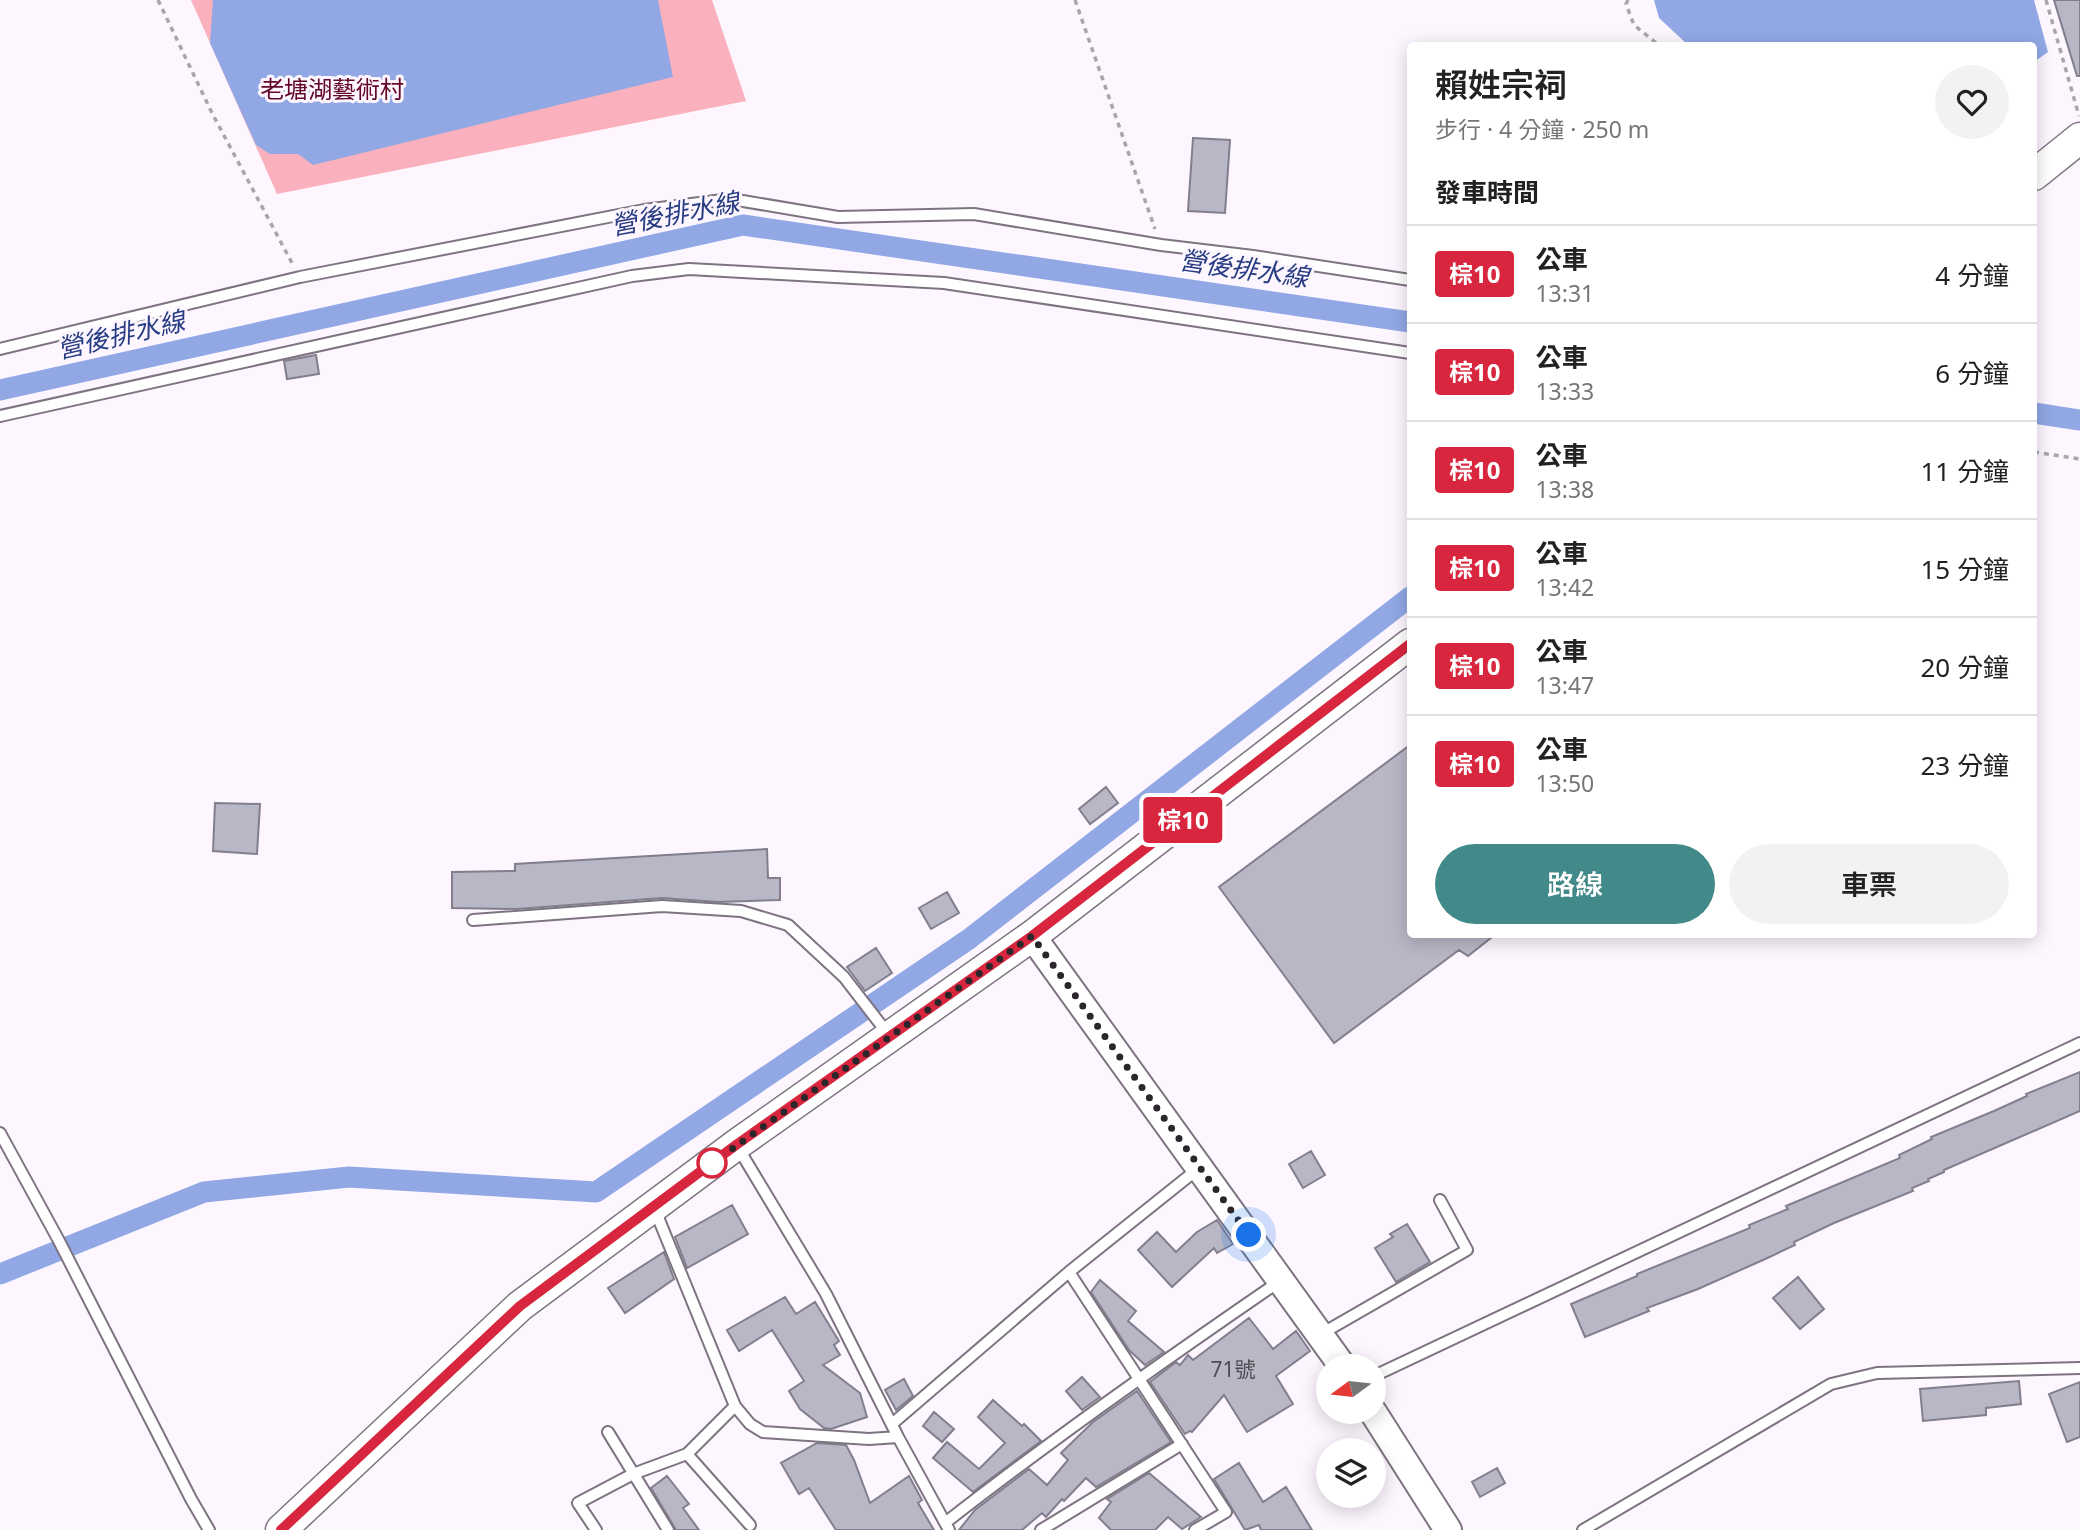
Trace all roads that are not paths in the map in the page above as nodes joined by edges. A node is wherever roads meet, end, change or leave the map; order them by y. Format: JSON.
{"nodes":[{"id":1,"x":2080,"y":138,"type":"edge"},
{"id":2,"x":2037,"y":173,"type":"edge"},
{"id":3,"x":1407,"y":280,"type":"edge"},
{"id":4,"x":0,"y":349,"type":"edge"},
{"id":5,"x":1407,"y":353,"type":"edge"},
{"id":6,"x":0,"y":416,"type":"edge"},
{"id":7,"x":1407,"y":646,"type":"edge"},
{"id":8,"x":473,"y":920,"type":"dead end"},
{"id":9,"x":1032,"y":936,"type":"junction"},
{"id":10,"x":890,"y":1036,"type":"junction"},
{"id":11,"x":2080,"y":1043,"type":"edge"},
{"id":12,"x":0,"y":1133,"type":"edge"},
{"id":13,"x":736,"y":1145,"type":"junction"},
{"id":14,"x":1199,"y":1168,"type":"junction"},
{"id":15,"x":1440,"y":1200,"type":"dead end"},
{"id":16,"x":653,"y":1205,"type":"junction"},
{"id":17,"x":1069,"y":1272,"type":"junction"},
{"id":18,"x":1282,"y":1280,"type":"junction"},
{"id":19,"x":1321,"y":1334,"type":"junction"},
{"id":20,"x":1334,"y":1354,"type":"edge"},
{"id":21,"x":2080,"y":1368,"type":"edge"},
{"id":22,"x":1386,"y":1370,"type":"edge"},
{"id":23,"x":1138,"y":1378,"type":"junction"},
{"id":24,"x":735,"y":1406,"type":"junction"},
{"id":25,"x":892,"y":1424,"type":"junction"},
{"id":26,"x":1381,"y":1424,"type":"edge"},
{"id":27,"x":608,"y":1432,"type":"dead end"},
{"id":28,"x":898,"y":1437,"type":"junction"},
{"id":29,"x":1182,"y":1444,"type":"junction"},
{"id":30,"x":687,"y":1454,"type":"junction"},
{"id":31,"x":633,"y":1474,"type":"junction"},
{"id":32,"x":750,"y":1525,"type":"dead end"},
{"id":33,"x":947,"y":1526,"type":"edge"},
{"id":34,"x":209,"y":1530,"type":"edge"},
{"id":35,"x":281,"y":1530,"type":"edge"},
{"id":36,"x":596,"y":1530,"type":"edge"},
{"id":37,"x":668,"y":1530,"type":"edge"},
{"id":38,"x":1041,"y":1530,"type":"edge"},
{"id":39,"x":1195,"y":1530,"type":"edge"},
{"id":40,"x":1448,"y":1530,"type":"edge"},
{"id":41,"x":1583,"y":1530,"type":"edge"}],
"edges":[{"from":1,"to":2,"type":"main road"},
{"from":3,"to":4,"type":"lane"},
{"from":5,"to":6,"type":"lane"},
{"from":7,"to":9,"type":"main road"},
{"from":8,"to":10,"type":"lane"},
{"from":9,"to":10,"type":"main road"},
{"from":9,"to":14,"type":"street"},
{"from":10,"to":13,"type":"main road"},
{"from":11,"to":22,"type":"lane"},
{"from":12,"to":34,"type":"lane"},
{"from":13,"to":16,"type":"main road"},
{"from":13,"to":25,"type":"lane"},
{"from":14,"to":17,"type":"lane"},
{"from":14,"to":18,"type":"street"},
{"from":15,"to":19,"type":"lane"},
{"from":16,"to":24,"type":"lane"},
{"from":16,"to":35,"type":"main road"},
{"from":17,"to":23,"type":"lane"},
{"from":17,"to":25,"type":"lane"},
{"from":18,"to":19,"type":"street"},
{"from":18,"to":23,"type":"lane"},
{"from":19,"to":20,"type":"street"},
{"from":21,"to":41,"type":"lane"},
{"from":23,"to":29,"type":"lane"},
{"from":23,"to":33,"type":"lane"},
{"from":24,"to":28,"type":"lane"},
{"from":24,"to":30,"type":"lane"},
{"from":25,"to":28,"type":"lane"},
{"from":26,"to":40,"type":"street"},
{"from":27,"to":31,"type":"lane"},
{"from":28,"to":33,"type":"lane"},
{"from":29,"to":38,"type":"lane"},
{"from":29,"to":39,"type":"lane"},
{"from":30,"to":31,"type":"lane"},
{"from":30,"to":32,"type":"lane"},
{"from":31,"to":36,"type":"lane"},
{"from":31,"to":37,"type":"lane"}]}
